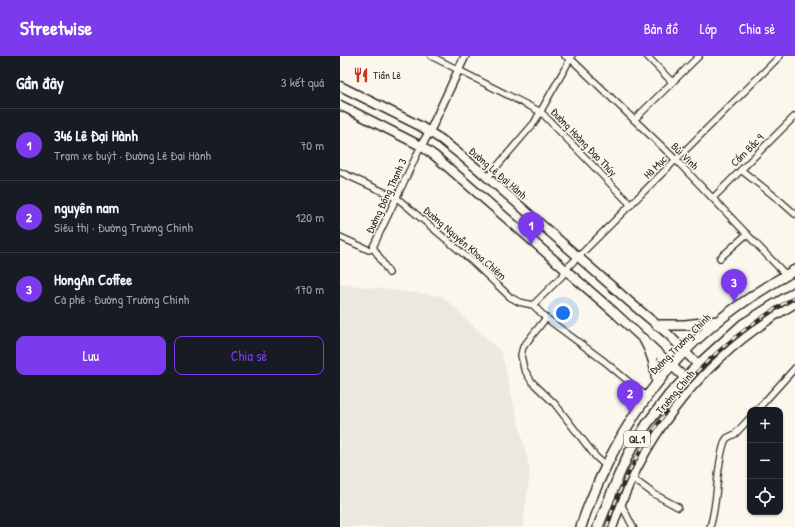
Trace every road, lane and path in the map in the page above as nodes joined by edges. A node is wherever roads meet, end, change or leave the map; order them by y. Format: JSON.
{"nodes":[{"id":1,"x":431,"y":56,"type":"edge"},
{"id":2,"x":465,"y":56,"type":"edge"},
{"id":3,"x":565,"y":56,"type":"edge"},
{"id":4,"x":647,"y":56,"type":"edge"},
{"id":5,"x":699,"y":56,"type":"edge"},
{"id":6,"x":780,"y":56,"type":"edge"},
{"id":7,"x":572,"y":58,"type":"edge"},
{"id":8,"x":459,"y":70,"type":"junction"},
{"id":9,"x":672,"y":82,"type":"junction"},
{"id":10,"x":340,"y":86,"type":"edge"},
{"id":11,"x":340,"y":105,"type":"edge"},
{"id":12,"x":541,"y":112,"type":"junction"},
{"id":13,"x":795,"y":116,"type":"edge"},
{"id":14,"x":634,"y":120,"type":"junction"},
{"id":15,"x":430,"y":131,"type":"junction"},
{"id":16,"x":421,"y":146,"type":"junction"},
{"id":17,"x":676,"y":160,"type":"junction"},
{"id":18,"x":741,"y":170,"type":"junction"},
{"id":19,"x":340,"y":172,"type":"edge"},
{"id":20,"x":487,"y":178,"type":"junction"},
{"id":21,"x":396,"y":198,"type":"junction"},
{"id":22,"x":713,"y":198,"type":"junction"},
{"id":23,"x":631,"y":205,"type":"junction"},
{"id":24,"x":795,"y":214,"type":"edge"},
{"id":25,"x":747,"y":234,"type":"junction"},
{"id":26,"x":340,"y":236,"type":"edge"},
{"id":27,"x":373,"y":247,"type":"junction"},
{"id":28,"x":578,"y":258,"type":"junction"},
{"id":29,"x":720,"y":258,"type":"dead end"},
{"id":30,"x":566,"y":269,"type":"junction"},
{"id":31,"x":795,"y":270,"type":"edge"},
{"id":32,"x":389,"y":273,"type":"dead end"},
{"id":33,"x":786,"y":275,"type":"junction"},
{"id":34,"x":795,"y":292,"type":"edge"},
{"id":35,"x":795,"y":304,"type":"edge"},
{"id":36,"x":533,"y":306,"type":"junction"},
{"id":37,"x":546,"y":318,"type":"junction"},
{"id":38,"x":719,"y":321,"type":"junction"},
{"id":39,"x":657,"y":325,"type":"junction"},
{"id":40,"x":644,"y":339,"type":"junction"},
{"id":41,"x":685,"y":352,"type":"junction"},
{"id":42,"x":673,"y":365,"type":"junction"},
{"id":43,"x":698,"y":365,"type":"junction"},
{"id":44,"x":795,"y":368,"type":"edge"},
{"id":45,"x":685,"y":378,"type":"junction"},
{"id":46,"x":657,"y":382,"type":"junction"},
{"id":47,"x":646,"y":396,"type":"junction"},
{"id":48,"x":760,"y":407,"type":"edge"},
{"id":49,"x":747,"y":421,"type":"edge"},
{"id":50,"x":606,"y":466,"type":"junction"},
{"id":51,"x":632,"y":478,"type":"junction"},
{"id":52,"x":621,"y":504,"type":"junction"},
{"id":53,"x":678,"y":507,"type":"dead end"},
{"id":54,"x":581,"y":527,"type":"edge"},
{"id":55,"x":598,"y":527,"type":"edge"},
{"id":56,"x":613,"y":527,"type":"edge"},
{"id":57,"x":633,"y":527,"type":"edge"},
{"id":58,"x":710,"y":527,"type":"edge"}],
"edges":[{"from":1,"to":8,"type":"street","name":"Đường Hoàng Đạo Thúy"},
{"from":2,"to":8,"type":"street"},
{"from":3,"to":7,"type":"street","name":"Bùi Vịnh"},
{"from":4,"to":9,"type":"street"},
{"from":5,"to":9,"type":"street"},
{"from":6,"to":17,"type":"street","name":"Hà Mục"},
{"from":7,"to":12,"type":"street"},
{"from":7,"to":14,"type":"street","name":"Bùi Vịnh"},
{"from":8,"to":12,"type":"street","name":"Đường Hoàng Đạo Thúy"},
{"from":8,"to":15,"type":"street"},
{"from":9,"to":14,"type":"street"},
{"from":10,"to":15,"type":"main road","name":"Đường Lê Đại Hành"},
{"from":11,"to":16,"type":"main road"},
{"from":12,"to":20,"type":"street"},
{"from":12,"to":23,"type":"street","name":"Đường Hoàng Đạo Thúy"},
{"from":13,"to":18,"type":"street","name":"Cẩm Bắc 9"},
{"from":14,"to":17,"type":"street","name":"Bùi Vịnh"},
{"from":15,"to":16,"type":"street"},
{"from":15,"to":20,"type":"main road","name":"Đường Lê Đại Hành"},
{"from":16,"to":21,"type":"street","name":"Đường Đông Thạnh 3"},
{"from":16,"to":30,"type":"main road"},
{"from":17,"to":22,"type":"street","name":"Bùi Vịnh"},
{"from":17,"to":23,"type":"street","name":"Hà Mục"},
{"from":18,"to":22,"type":"street","name":"Cẩm Bắc 9"},
{"from":18,"to":24,"type":"street"},
{"from":19,"to":21,"type":"street","name":"Đường Nguyễn Khoa Chiêm"},
{"from":20,"to":28,"type":"main road","name":"Đường Lê Đại Hành"},
{"from":21,"to":27,"type":"street","name":"Đường Đông Thạnh 3"},
{"from":21,"to":36,"type":"street","name":"Đường Nguyễn Khoa Chiêm"},
{"from":22,"to":25,"type":"street","name":"Bùi Vịnh"},
{"from":23,"to":28,"type":"street","name":"Hà Mục"},
{"from":25,"to":29,"type":"street"},
{"from":25,"to":33,"type":"street","name":"Bùi Vịnh"},
{"from":26,"to":27,"type":"street","name":"Đường Đông Thạnh 3"},
{"from":27,"to":32,"type":"street"},
{"from":28,"to":30,"type":"street","name":"Hà Mục"},
{"from":28,"to":39,"type":"main road","name":"Đường Lê Đại Hành"},
{"from":30,"to":36,"type":"street"},
{"from":30,"to":40,"type":"main road"},
{"from":31,"to":33,"type":"highway","name":"Đường Trường Chinh","number":"QL.1"},
{"from":33,"to":38,"type":"highway","name":"Đường Trường Chinh","number":"QL.1"},
{"from":34,"to":43,"type":"highway","number":"QL.1"},
{"from":35,"to":51,"type":"street","name":"Trường Chinh"},
{"from":36,"to":37,"type":"street"},
{"from":37,"to":47,"type":"street"},
{"from":37,"to":50,"type":"street"},
{"from":38,"to":39,"type":"highway"},
{"from":38,"to":41,"type":"highway","name":"Đường Trường Chinh","number":"QL.1"},
{"from":39,"to":41,"type":"main road","name":"Đường Lê Đại Hành"},
{"from":40,"to":42,"type":"main road"},
{"from":40,"to":46,"type":"highway"},
{"from":41,"to":42,"type":"highway","name":"Đường Trường Chinh","number":"QL.1"},
{"from":41,"to":43,"type":"main road","name":"Đường Lê Đại Hành"},
{"from":42,"to":45,"type":"main road"},
{"from":42,"to":46,"type":"highway","name":"Đường Trường Chinh","number":"QL.1"},
{"from":43,"to":45,"type":"highway","number":"QL.1"},
{"from":44,"to":48,"type":"street"},
{"from":45,"to":55,"type":"highway","number":"QL.1"},
{"from":46,"to":47,"type":"highway","name":"Đường Trường Chinh","number":"QL.1"},
{"from":47,"to":50,"type":"highway","name":"Đường Trường Chinh","number":"QL.1"},
{"from":49,"to":58,"type":"street"},
{"from":50,"to":54,"type":"highway","name":"Đường Trường Chinh","number":"QL.1"},
{"from":51,"to":52,"type":"street","name":"Trường Chinh"},
{"from":51,"to":53,"type":"street"},
{"from":52,"to":56,"type":"street","name":"Trường Chinh"},
{"from":52,"to":57,"type":"street"}]}
